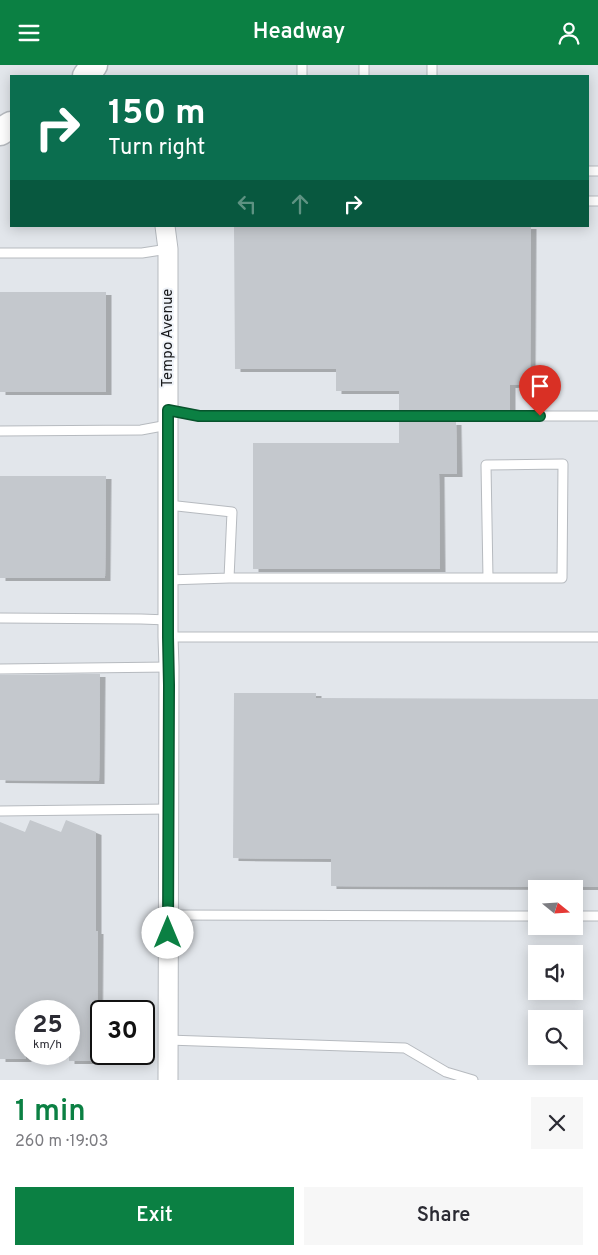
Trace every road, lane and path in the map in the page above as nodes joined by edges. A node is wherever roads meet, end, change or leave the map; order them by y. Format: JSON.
{"nodes":[{"id":1,"x":165,"y":227,"type":"edge"},
{"id":2,"x":168,"y":249,"type":"junction"},
{"id":3,"x":0,"y":253,"type":"edge"},
{"id":4,"x":598,"y":416,"type":"edge"},
{"id":5,"x":168,"y":417,"type":"junction"},
{"id":6,"x":0,"y":431,"type":"edge"},
{"id":7,"x":168,"y":505,"type":"junction"},
{"id":8,"x":228,"y":578,"type":"junction"},
{"id":9,"x":488,"y":578,"type":"junction"},
{"id":10,"x":168,"y":580,"type":"junction"},
{"id":11,"x":0,"y":618,"type":"edge"},
{"id":12,"x":168,"y":629,"type":"junction"},
{"id":13,"x":598,"y":637,"type":"edge"},
{"id":14,"x":169,"y":667,"type":"junction"},
{"id":15,"x":0,"y":669,"type":"edge"},
{"id":16,"x":169,"y":809,"type":"junction"},
{"id":17,"x":0,"y":811,"type":"edge"},
{"id":18,"x":168,"y":915,"type":"junction"},
{"id":19,"x":528,"y":916,"type":"edge"},
{"id":20,"x":583,"y":916,"type":"edge"},
{"id":21,"x":598,"y":916,"type":"edge"},
{"id":22,"x":168,"y":1040,"type":"junction"},
{"id":23,"x":168,"y":1080,"type":"edge"},
{"id":24,"x":473,"y":1080,"type":"edge"}],
"edges":[{"from":1,"to":2,"type":"street","name":"Tempo Avenue"},
{"from":2,"to":3,"type":"lane"},
{"from":2,"to":5,"type":"street","name":"Tempo Avenue"},
{"from":4,"to":5,"type":"lane"},
{"from":5,"to":6,"type":"lane"},
{"from":5,"to":7,"type":"street","name":"Tempo Avenue"},
{"from":7,"to":8,"type":"lane"},
{"from":7,"to":10,"type":"street","name":"Tempo Avenue"},
{"from":8,"to":9,"type":"lane"},
{"from":8,"to":10,"type":"lane"},
{"from":9,"to":9,"type":"lane"},
{"from":10,"to":12,"type":"street","name":"Tempo Avenue"},
{"from":11,"to":12,"type":"lane"},
{"from":12,"to":13,"type":"lane"},
{"from":12,"to":14,"type":"street","name":"Tempo Avenue"},
{"from":14,"to":15,"type":"lane"},
{"from":14,"to":16,"type":"street","name":"Tempo Avenue"},
{"from":16,"to":17,"type":"lane"},
{"from":16,"to":18,"type":"street","name":"Tempo Avenue"},
{"from":18,"to":19,"type":"lane"},
{"from":18,"to":22,"type":"street","name":"Tempo Avenue"},
{"from":20,"to":21,"type":"lane"},
{"from":22,"to":23,"type":"street","name":"Tempo Avenue"},
{"from":22,"to":24,"type":"lane"}]}
